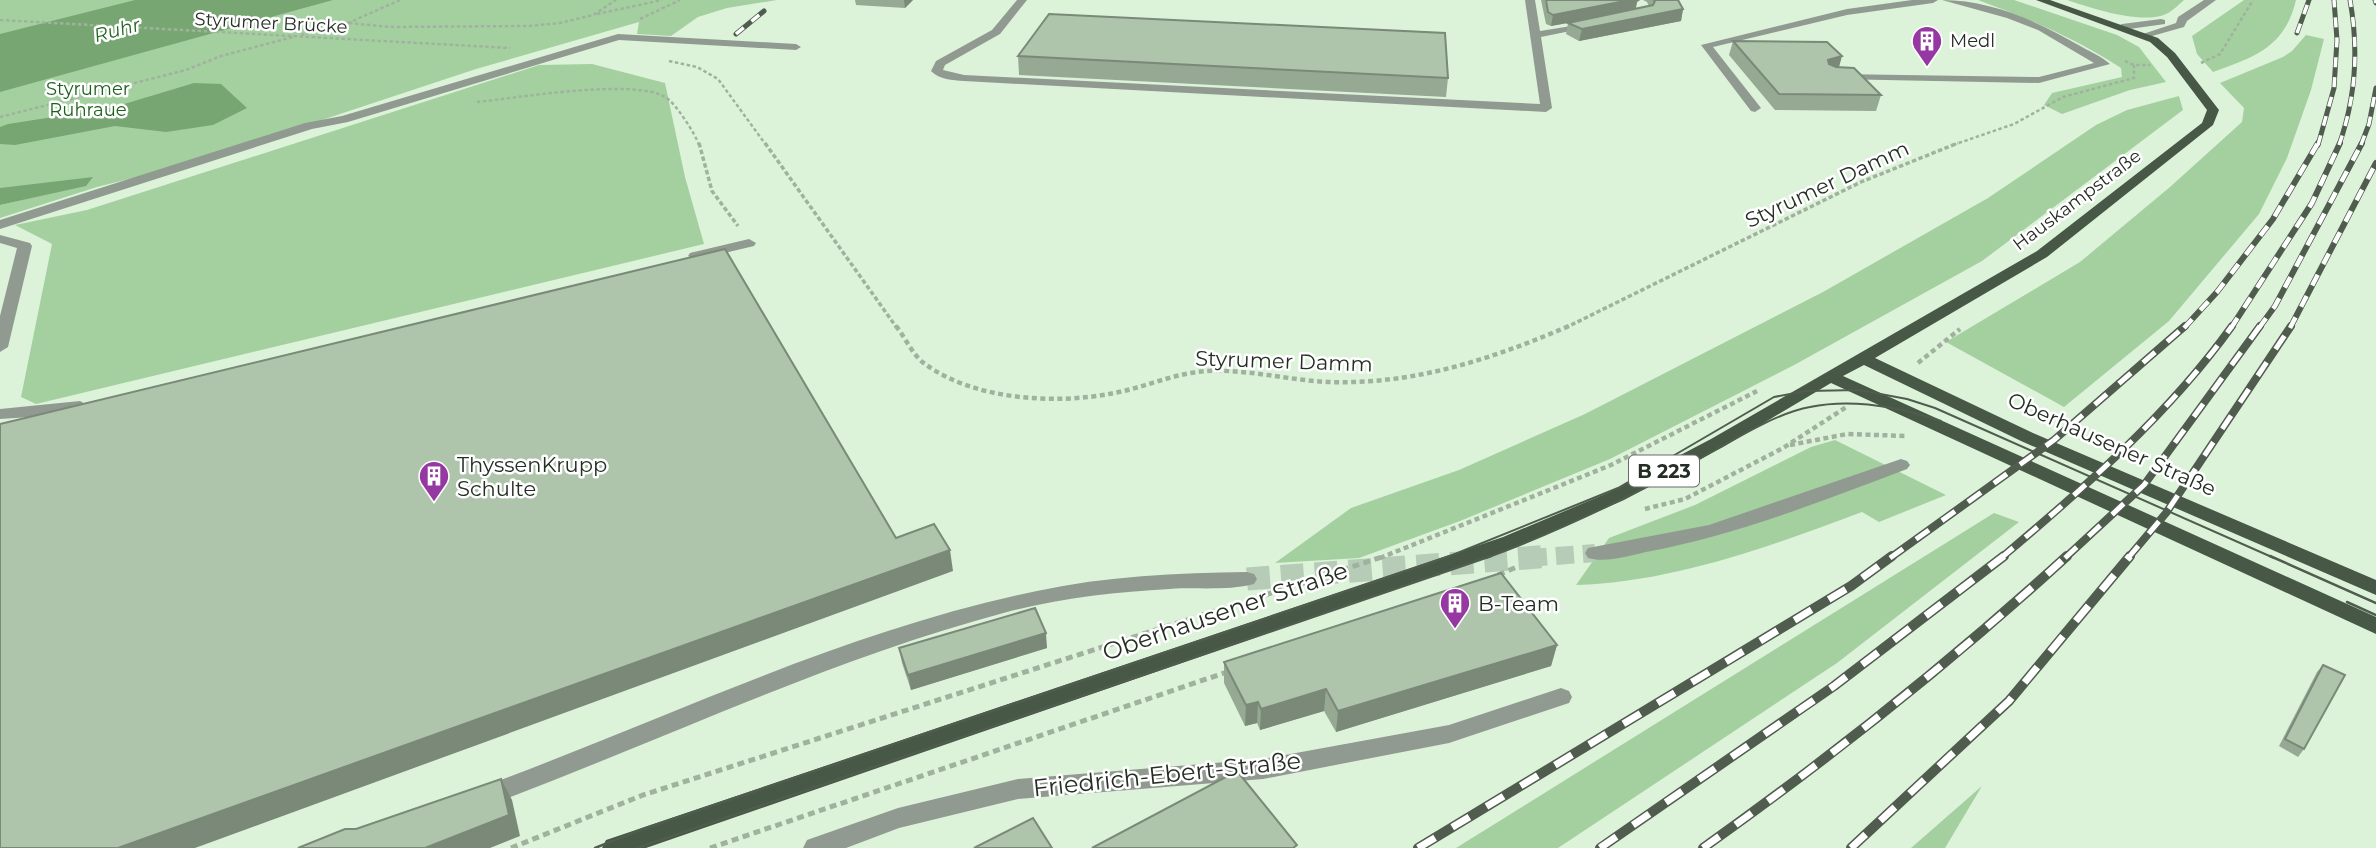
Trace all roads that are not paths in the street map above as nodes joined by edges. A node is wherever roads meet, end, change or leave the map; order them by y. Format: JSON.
{"nodes":[{"id":1,"x":1022,"y":0,"type":"edge"},
{"id":2,"x":1530,"y":0,"type":"edge"},
{"id":3,"x":1933,"y":0,"type":"edge"},
{"id":4,"x":1947,"y":0,"type":"edge"},
{"id":5,"x":2041,"y":0,"type":"edge"},
{"id":6,"x":2211,"y":0,"type":"edge"},
{"id":7,"x":2182,"y":19,"type":"junction"},
{"id":8,"x":1606,"y":22,"type":"edge"},
{"id":9,"x":2122,"y":27,"type":"junction"},
{"id":10,"x":1535,"y":35,"type":"junction"},
{"id":11,"x":2145,"y":35,"type":"junction"},
{"id":12,"x":796,"y":47,"type":"dead end"},
{"id":13,"x":1831,"y":77,"type":"edge"},
{"id":14,"x":1755,"y":108,"type":"dead end"},
{"id":15,"x":0,"y":225,"type":"edge"},
{"id":16,"x":0,"y":239,"type":"edge"},
{"id":17,"x":749,"y":243,"type":"road end"},
{"id":18,"x":684,"y":259,"type":"edge"},
{"id":19,"x":0,"y":347,"type":"edge"},
{"id":20,"x":1863,"y":358,"type":"junction"},
{"id":21,"x":1838,"y":372,"type":"junction"},
{"id":22,"x":102,"y":400,"type":"edge"},
{"id":23,"x":0,"y":414,"type":"edge"},
{"id":24,"x":1901,"y":465,"type":"dead end"},
{"id":25,"x":1595,"y":553,"type":"tunnel mouth"},
{"id":26,"x":2376,"y":588,"type":"edge"},
{"id":27,"x":1250,"y":589,"type":"tunnel mouth"},
{"id":28,"x":2376,"y":626,"type":"edge"},
{"id":29,"x":1561,"y":697,"type":"dead end"},
{"id":30,"x":464,"y":804,"type":"edge"},
{"id":31,"x":615,"y":848,"type":"edge"},
{"id":32,"x":816,"y":848,"type":"edge"}],
"edges":[{"from":1,"to":10,"type":"street"},
{"from":2,"to":10,"type":"street"},
{"from":3,"to":14,"type":"street"},
{"from":4,"to":13,"type":"street"},
{"from":5,"to":9,"type":"main road","name":"Hauskampstraße"},
{"from":6,"to":7,"type":"street"},
{"from":7,"to":9,"type":"street"},
{"from":7,"to":11,"type":"street"},
{"from":8,"to":10,"type":"street"},
{"from":9,"to":11,"type":"main road","name":"Hauskampstraße"},
{"from":11,"to":20,"type":"main road","name":"Hauskampstraße"},
{"from":12,"to":15,"type":"street"},
{"from":16,"to":19,"type":"street"},
{"from":17,"to":18,"type":"street"},
{"from":20,"to":21,"type":"main road","name":"Oberhausener Straße"},
{"from":20,"to":26,"type":"main road","name":"Oberhausener Straße"},
{"from":21,"to":28,"type":"main road"},
{"from":21,"to":31,"type":"main road","name":"Oberhausener Straße","number":"B 223"},
{"from":22,"to":23,"type":"street"},
{"from":24,"to":25,"type":"street"},
{"from":27,"to":30,"type":"street"},
{"from":29,"to":32,"type":"street","name":"Friedrich-Ebert-Straße"}]}
